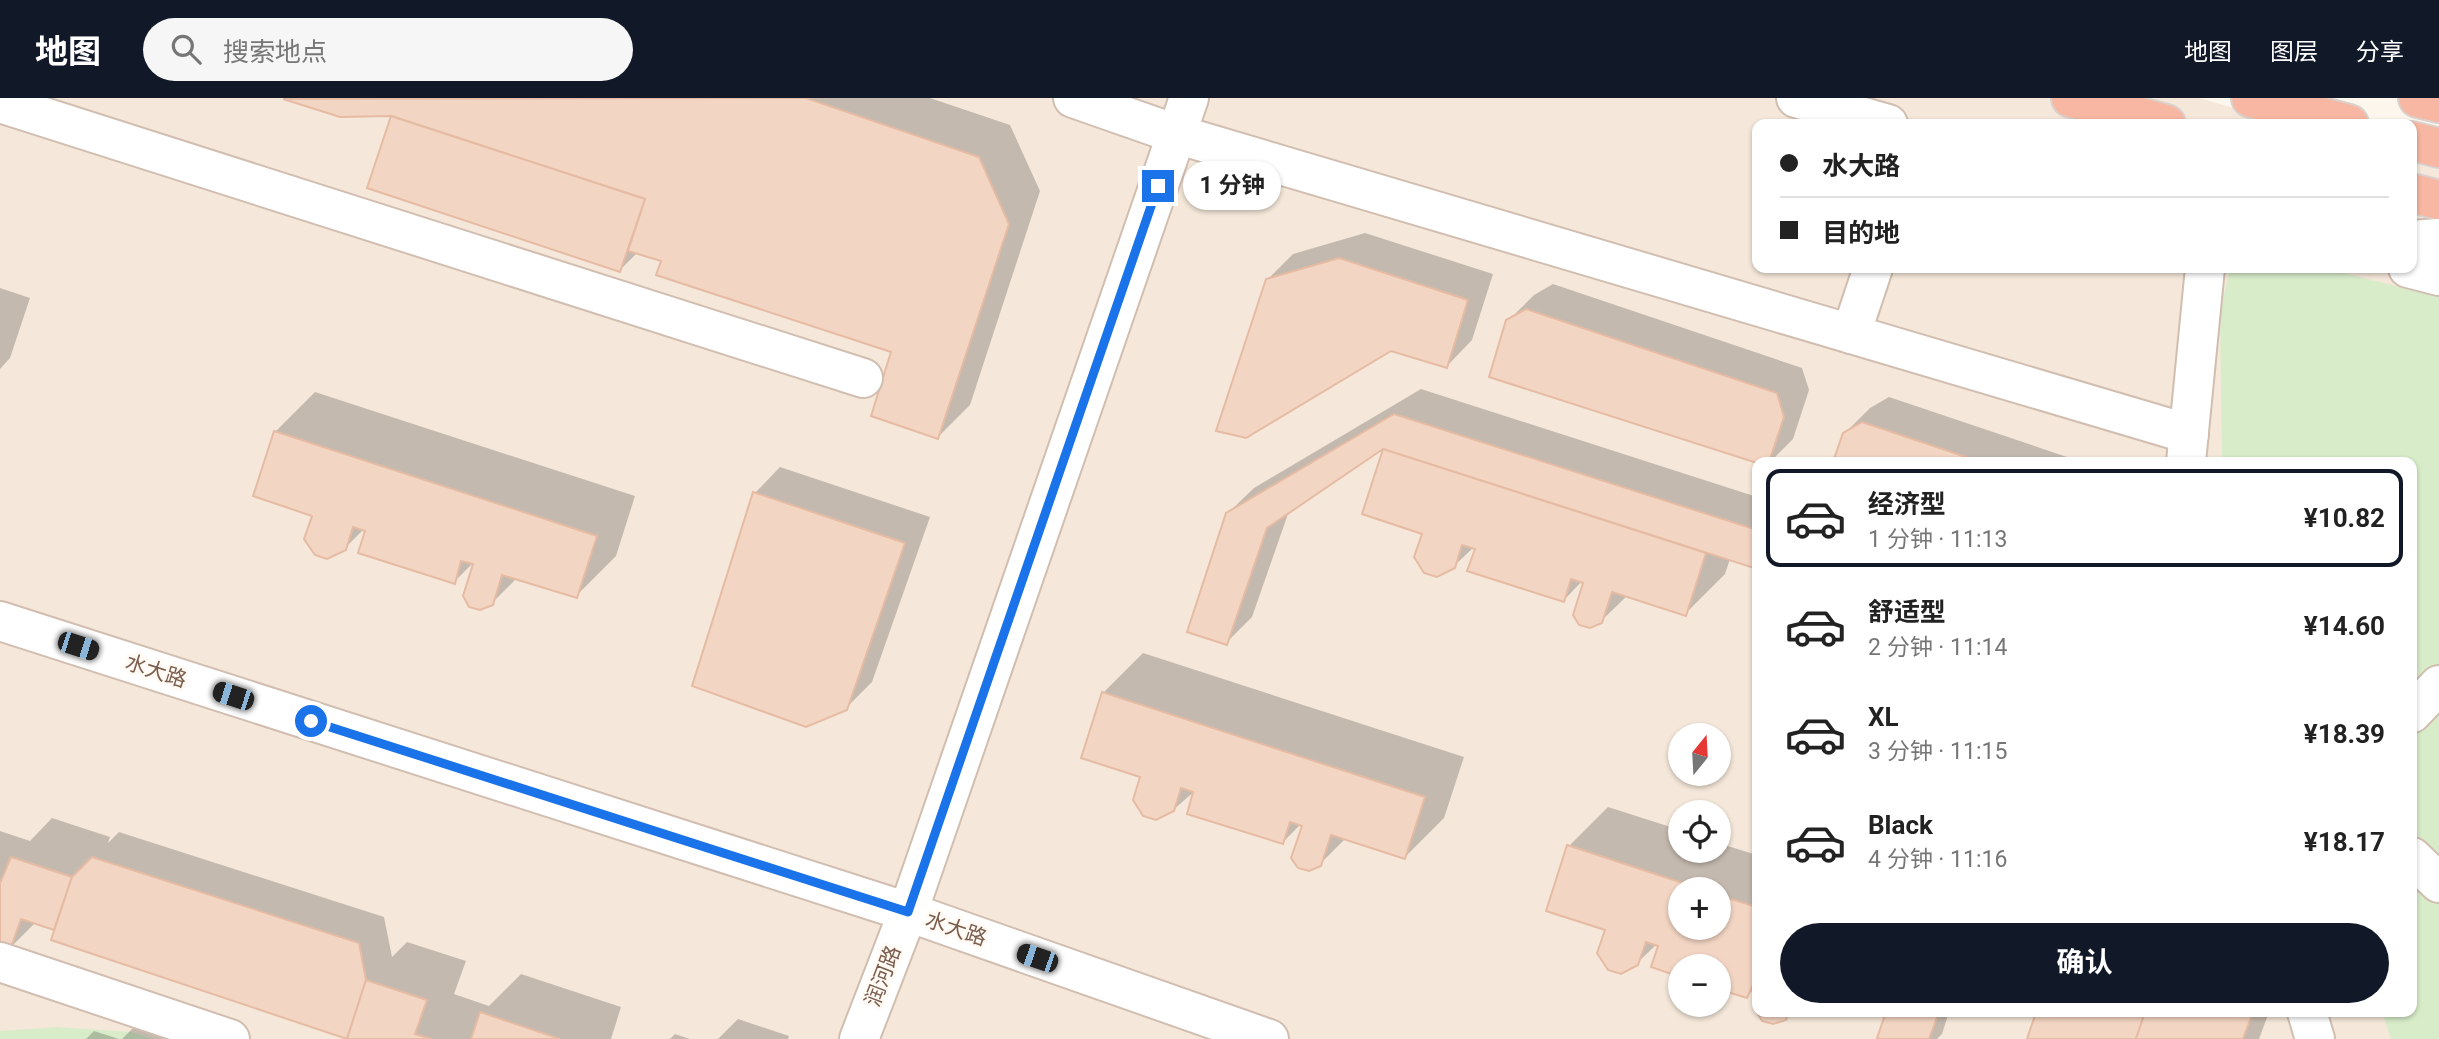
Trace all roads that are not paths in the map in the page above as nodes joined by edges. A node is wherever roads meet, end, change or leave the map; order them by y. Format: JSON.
{"nodes":[{"id":1,"x":1073,"y":98,"type":"edge"},
{"id":2,"x":1189,"y":98,"type":"edge"},
{"id":3,"x":1796,"y":98,"type":"edge"},
{"id":4,"x":2071,"y":98,"type":"edge"},
{"id":5,"x":2251,"y":98,"type":"edge"},
{"id":6,"x":2418,"y":98,"type":"edge"},
{"id":7,"x":0,"y":103,"type":"edge"},
{"id":8,"x":2439,"y":103,"type":"edge"},
{"id":9,"x":1870,"y":119,"type":"edge"},
{"id":10,"x":2148,"y":119,"type":"edge"},
{"id":11,"x":2330,"y":119,"type":"edge"},
{"id":12,"x":1176,"y":134,"type":"junction"},
{"id":13,"x":2417,"y":142,"type":"edge"},
{"id":14,"x":2439,"y":148,"type":"edge"},
{"id":15,"x":2417,"y":194,"type":"edge"},
{"id":16,"x":2439,"y":200,"type":"edge"},
{"id":17,"x":2439,"y":238,"type":"edge"},
{"id":18,"x":2417,"y":240,"type":"edge"},
{"id":19,"x":2417,"y":270,"type":"edge"},
{"id":20,"x":1871,"y":273,"type":"edge"},
{"id":21,"x":2205,"y":273,"type":"edge"},
{"id":22,"x":2439,"y":276,"type":"edge"},
{"id":23,"x":1851,"y":334,"type":"junction"},
{"id":24,"x":863,"y":378,"type":"dead end"},
{"id":25,"x":2188,"y":448,"type":"edge"},
{"id":26,"x":0,"y":621,"type":"edge"},
{"id":27,"x":2439,"y":685,"type":"edge"},
{"id":28,"x":2417,"y":708,"type":"edge"},
{"id":29,"x":2417,"y":862,"type":"edge"},
{"id":30,"x":2439,"y":883,"type":"edge"},
{"id":31,"x":908,"y":912,"type":"junction"},
{"id":32,"x":0,"y":962,"type":"edge"},
{"id":33,"x":2308,"y":1017,"type":"edge"},
{"id":34,"x":230,"y":1039,"type":"edge"},
{"id":35,"x":859,"y":1039,"type":"edge"},
{"id":36,"x":1269,"y":1039,"type":"edge"},
{"id":37,"x":2315,"y":1039,"type":"edge"}],
"edges":[{"from":1,"to":12,"type":"street"},
{"from":2,"to":12,"type":"street","name":"润河路"},
{"from":3,"to":9,"type":"street"},
{"from":4,"to":10,"type":"highway"},
{"from":5,"to":11,"type":"highway"},
{"from":6,"to":8,"type":"highway"},
{"from":7,"to":24,"type":"street"},
{"from":12,"to":23,"type":"street"},
{"from":12,"to":31,"type":"street","name":"润河路"},
{"from":13,"to":14,"type":"highway"},
{"from":15,"to":16,"type":"highway"},
{"from":17,"to":18,"type":"street"},
{"from":19,"to":22,"type":"street"},
{"from":20,"to":23,"type":"street"},
{"from":21,"to":25,"type":"street"},
{"from":23,"to":25,"type":"street"},
{"from":26,"to":31,"type":"street","name":"水大路"},
{"from":27,"to":28,"type":"street"},
{"from":29,"to":30,"type":"street"},
{"from":31,"to":35,"type":"street","name":"润河路"},
{"from":31,"to":36,"type":"street","name":"水大路"},
{"from":32,"to":34,"type":"street"},
{"from":33,"to":37,"type":"street"}]}
